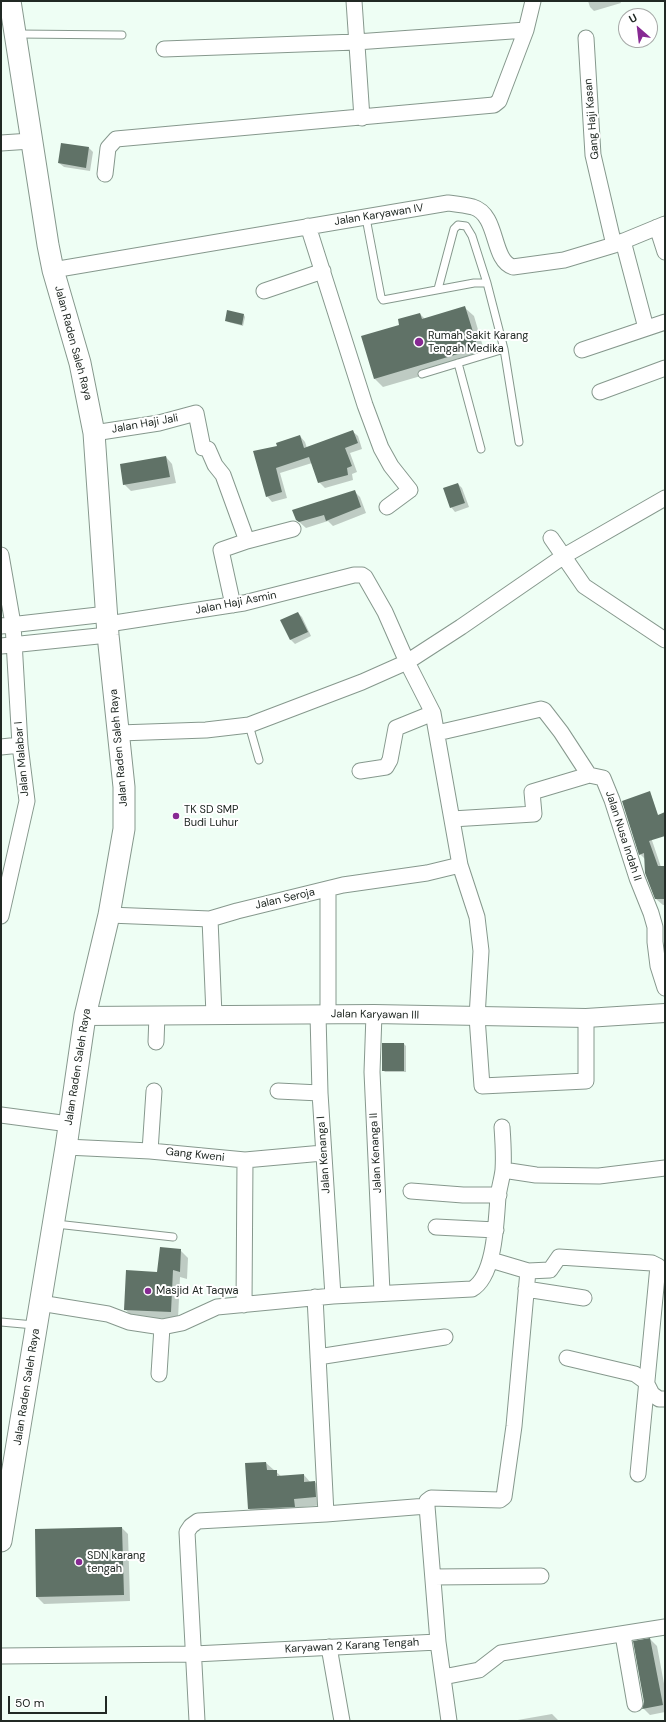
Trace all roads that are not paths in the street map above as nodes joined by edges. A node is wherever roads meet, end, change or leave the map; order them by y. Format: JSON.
{"nodes":[{"id":1,"x":10,"y":1,"type":"edge"},
{"id":2,"x":354,"y":1,"type":"edge"},
{"id":3,"x":534,"y":1,"type":"edge"},
{"id":4,"x":526,"y":30,"type":"junction"},
{"id":5,"x":15,"y":34,"type":"junction"},
{"id":6,"x":122,"y":35,"type":"dead end"},
{"id":7,"x":586,"y":38,"type":"dead end"},
{"id":8,"x":356,"y":42,"type":"junction"},
{"id":9,"x":164,"y":49,"type":"dead end"},
{"id":10,"x":362,"y":118,"type":"junction"},
{"id":11,"x":31,"y":141,"type":"junction"},
{"id":12,"x":1,"y":143,"type":"edge"},
{"id":13,"x":105,"y":174,"type":"dead end"},
{"id":14,"x":366,"y":218,"type":"junction"},
{"id":15,"x":308,"y":226,"type":"junction"},
{"id":16,"x":661,"y":226,"type":"edge"},
{"id":17,"x":619,"y":243,"type":"junction"},
{"id":18,"x":665,"y":252,"type":"edge"},
{"id":19,"x":53,"y":270,"type":"junction"},
{"id":20,"x":323,"y":271,"type":"junction"},
{"id":21,"x":487,"y":283,"type":"junction"},
{"id":22,"x":438,"y":289,"type":"junction"},
{"id":23,"x":264,"y":291,"type":"dead end"},
{"id":24,"x":665,"y":322,"type":"edge"},
{"id":25,"x":646,"y":328,"type":"junction"},
{"id":26,"x":504,"y":349,"type":"junction"},
{"id":27,"x":582,"y":350,"type":"dead end"},
{"id":28,"x":458,"y":363,"type":"junction"},
{"id":29,"x":665,"y":368,"type":"edge"},
{"id":30,"x":422,"y":374,"type":"dead end"},
{"id":31,"x":600,"y":392,"type":"dead end"},
{"id":32,"x":94,"y":433,"type":"junction"},
{"id":33,"x":519,"y":442,"type":"dead end"},
{"id":34,"x":481,"y":449,"type":"dead end"},
{"id":35,"x":665,"y":498,"type":"edge"},
{"id":36,"x":387,"y":507,"type":"dead end"},
{"id":37,"x":293,"y":529,"type":"dead end"},
{"id":38,"x":551,"y":538,"type":"dead end"},
{"id":39,"x":247,"y":541,"type":"junction"},
{"id":40,"x":1,"y":555,"type":"edge"},
{"id":41,"x":568,"y":562,"type":"junction"},
{"id":42,"x":233,"y":605,"type":"junction"},
{"id":43,"x":108,"y":624,"type":"junction"},
{"id":44,"x":7,"y":625,"type":"edge"},
{"id":45,"x":665,"y":640,"type":"edge"},
{"id":46,"x":8,"y":645,"type":"edge"},
{"id":47,"x":407,"y":662,"type":"junction"},
{"id":48,"x":433,"y":713,"type":"junction"},
{"id":49,"x":249,"y":725,"type":"junction"},
{"id":50,"x":119,"y":733,"type":"junction"},
{"id":51,"x":437,"y":733,"type":"junction"},
{"id":52,"x":20,"y":745,"type":"junction"},
{"id":53,"x":1,"y":747,"type":"edge"},
{"id":54,"x":259,"y":760,"type":"dead end"},
{"id":55,"x":360,"y":771,"type":"dead end"},
{"id":56,"x":589,"y":775,"type":"junction"},
{"id":57,"x":452,"y":818,"type":"junction"},
{"id":58,"x":460,"y":865,"type":"junction"},
{"id":59,"x":328,"y":889,"type":"junction"},
{"id":60,"x":109,"y":914,"type":"junction"},
{"id":61,"x":1,"y":916,"type":"edge"},
{"id":62,"x":210,"y":919,"type":"junction"},
{"id":63,"x":660,"y":925,"type":"edge"},
{"id":64,"x":665,"y":988,"type":"edge"},
{"id":65,"x":665,"y":1013,"type":"edge"},
{"id":66,"x":323,"y":1014,"type":"junction"},
{"id":67,"x":374,"y":1014,"type":"junction"},
{"id":68,"x":157,"y":1015,"type":"junction"},
{"id":69,"x":214,"y":1015,"type":"junction"},
{"id":70,"x":85,"y":1016,"type":"junction"},
{"id":71,"x":477,"y":1017,"type":"junction"},
{"id":72,"x":586,"y":1018,"type":"junction"},
{"id":73,"x":156,"y":1042,"type":"dead end"},
{"id":74,"x":154,"y":1091,"type":"dead end"},
{"id":75,"x":278,"y":1091,"type":"dead end"},
{"id":76,"x":320,"y":1093,"type":"junction"},
{"id":77,"x":1,"y":1116,"type":"edge"},
{"id":78,"x":69,"y":1124,"type":"junction"},
{"id":79,"x":502,"y":1127,"type":"dead end"},
{"id":80,"x":66,"y":1147,"type":"junction"},
{"id":81,"x":150,"y":1151,"type":"junction"},
{"id":82,"x":323,"y":1152,"type":"junction"},
{"id":83,"x":245,"y":1160,"type":"junction"},
{"id":84,"x":665,"y":1168,"type":"edge"},
{"id":85,"x":503,"y":1170,"type":"junction"},
{"id":86,"x":411,"y":1191,"type":"dead end"},
{"id":87,"x":498,"y":1195,"type":"junction"},
{"id":88,"x":54,"y":1224,"type":"junction"},
{"id":89,"x":436,"y":1227,"type":"dead end"},
{"id":90,"x":496,"y":1230,"type":"junction"},
{"id":91,"x":173,"y":1236,"type":"dead end"},
{"id":92,"x":491,"y":1260,"type":"junction"},
{"id":93,"x":528,"y":1271,"type":"junction"},
{"id":94,"x":526,"y":1289,"type":"junction"},
{"id":95,"x":382,"y":1292,"type":"junction"},
{"id":96,"x":333,"y":1296,"type":"junction"},
{"id":97,"x":315,"y":1297,"type":"junction"},
{"id":98,"x":584,"y":1298,"type":"dead end"},
{"id":99,"x":40,"y":1304,"type":"junction"},
{"id":100,"x":244,"y":1305,"type":"junction"},
{"id":101,"x":1,"y":1322,"type":"edge"},
{"id":102,"x":37,"y":1326,"type":"junction"},
{"id":103,"x":162,"y":1327,"type":"junction"},
{"id":104,"x":445,"y":1338,"type":"dead end"},
{"id":105,"x":318,"y":1357,"type":"junction"},
{"id":106,"x":567,"y":1358,"type":"dead end"},
{"id":107,"x":159,"y":1374,"type":"dead end"},
{"id":108,"x":646,"y":1382,"type":"junction"},
{"id":109,"x":665,"y":1399,"type":"edge"},
{"id":110,"x":7,"y":1469,"type":"edge"},
{"id":111,"x":638,"y":1474,"type":"dead end"},
{"id":112,"x":427,"y":1506,"type":"junction"},
{"id":113,"x":326,"y":1514,"type":"junction"},
{"id":114,"x":1,"y":1537,"type":"edge"},
{"id":115,"x":541,"y":1576,"type":"dead end"},
{"id":116,"x":433,"y":1577,"type":"junction"},
{"id":117,"x":665,"y":1628,"type":"edge"},
{"id":118,"x":624,"y":1635,"type":"junction"},
{"id":119,"x":438,"y":1642,"type":"junction"},
{"id":120,"x":329,"y":1647,"type":"junction"},
{"id":121,"x":194,"y":1654,"type":"junction"},
{"id":122,"x":1,"y":1656,"type":"edge"},
{"id":123,"x":443,"y":1677,"type":"junction"},
{"id":124,"x":635,"y":1704,"type":"dead end"},
{"id":125,"x":197,"y":1721,"type":"edge"},
{"id":126,"x":342,"y":1721,"type":"edge"},
{"id":127,"x":449,"y":1721,"type":"edge"}],
"edges":[{"from":1,"to":5,"type":"main road","name":"Jalan Raden Saleh Raya"},
{"from":2,"to":8,"type":"street"},
{"from":3,"to":4,"type":"street"},
{"from":4,"to":8,"type":"street"},
{"from":4,"to":10,"type":"street"},
{"from":5,"to":6,"type":"lane"},
{"from":5,"to":11,"type":"main road","name":"Jalan Raden Saleh Raya"},
{"from":7,"to":17,"type":"street","name":"Gang Haji Kasan"},
{"from":8,"to":9,"type":"street"},
{"from":8,"to":10,"type":"street"},
{"from":10,"to":13,"type":"street"},
{"from":11,"to":12,"type":"street"},
{"from":11,"to":19,"type":"main road","name":"Jalan Raden Saleh Raya"},
{"from":14,"to":15,"type":"street","name":"Jalan Karyawan IV"},
{"from":14,"to":17,"type":"street","name":"Jalan Karyawan IV"},
{"from":14,"to":22,"type":"lane"},
{"from":15,"to":19,"type":"street","name":"Jalan Karyawan IV"},
{"from":15,"to":20,"type":"street"},
{"from":16,"to":17,"type":"street","name":"Jalan Karyawan IV"},
{"from":16,"to":18,"type":"street"},
{"from":17,"to":25,"type":"street","name":"Gang Haji Kasan"},
{"from":19,"to":32,"type":"main road","name":"Jalan Raden Saleh Raya"},
{"from":20,"to":23,"type":"street"},
{"from":20,"to":36,"type":"street"},
{"from":21,"to":22,"type":"lane"},
{"from":21,"to":22,"type":"lane"},
{"from":21,"to":26,"type":"lane"},
{"from":24,"to":25,"type":"street"},
{"from":25,"to":27,"type":"street"},
{"from":26,"to":28,"type":"lane"},
{"from":26,"to":33,"type":"lane"},
{"from":28,"to":30,"type":"lane"},
{"from":28,"to":34,"type":"lane"},
{"from":29,"to":31,"type":"street"},
{"from":32,"to":39,"type":"street","name":"Jalan Haji Jali"},
{"from":32,"to":43,"type":"main road","name":"Jalan Raden Saleh Raya"},
{"from":35,"to":41,"type":"street"},
{"from":37,"to":39,"type":"street"},
{"from":38,"to":41,"type":"street"},
{"from":39,"to":42,"type":"street"},
{"from":40,"to":44,"type":"street","name":"Jalan Malabar I"},
{"from":41,"to":45,"type":"street"},
{"from":41,"to":47,"type":"street"},
{"from":42,"to":43,"type":"street","name":"Jalan Haji Asmin"},
{"from":42,"to":47,"type":"street","name":"Jalan Haji Asmin"},
{"from":43,"to":44,"type":"street"},
{"from":43,"to":46,"type":"street"},
{"from":43,"to":50,"type":"main road","name":"Jalan Raden Saleh Raya"},
{"from":44,"to":46,"type":"street","name":"Jalan Malabar I"},
{"from":46,"to":52,"type":"street","name":"Jalan Malabar I"},
{"from":47,"to":48,"type":"street"},
{"from":47,"to":49,"type":"street"},
{"from":48,"to":51,"type":"street"},
{"from":48,"to":55,"type":"street"},
{"from":49,"to":50,"type":"street"},
{"from":49,"to":54,"type":"lane"},
{"from":50,"to":60,"type":"main road","name":"Jalan Raden Saleh Raya"},
{"from":51,"to":56,"type":"street","name":"Jalan Nusa Indah II"},
{"from":51,"to":57,"type":"street"},
{"from":52,"to":53,"type":"street"},
{"from":52,"to":61,"type":"street","name":"Jalan Malabar I"},
{"from":56,"to":57,"type":"street"},
{"from":56,"to":63,"type":"street","name":"Jalan Nusa Indah II"},
{"from":57,"to":58,"type":"street"},
{"from":58,"to":59,"type":"street","name":"Jalan Seroja"},
{"from":58,"to":71,"type":"street"},
{"from":59,"to":62,"type":"street","name":"Jalan Seroja"},
{"from":59,"to":66,"type":"street","name":"Jalan Kenanga I"},
{"from":60,"to":62,"type":"street","name":"Jalan Seroja"},
{"from":60,"to":70,"type":"main road","name":"Jalan Raden Saleh Raya"},
{"from":62,"to":69,"type":"street"},
{"from":63,"to":64,"type":"street","name":"Jalan Nusa Indah II"},
{"from":65,"to":72,"type":"street","name":"Jalan Karyawan III"},
{"from":66,"to":67,"type":"street","name":"Jalan Karyawan III"},
{"from":66,"to":69,"type":"street","name":"Jalan Karyawan III"},
{"from":66,"to":76,"type":"street","name":"Jalan Kenanga I"},
{"from":67,"to":71,"type":"street","name":"Jalan Karyawan III"},
{"from":67,"to":95,"type":"street","name":"Jalan Kenanga II"},
{"from":68,"to":69,"type":"street","name":"Jalan Karyawan III"},
{"from":68,"to":70,"type":"street","name":"Jalan Karyawan III"},
{"from":68,"to":73,"type":"street"},
{"from":70,"to":78,"type":"main road","name":"Jalan Raden Saleh Raya"},
{"from":71,"to":72,"type":"street","name":"Jalan Karyawan III"},
{"from":71,"to":72,"type":"street"},
{"from":74,"to":81,"type":"street"},
{"from":75,"to":76,"type":"street"},
{"from":76,"to":82,"type":"street","name":"Jalan Kenanga I"},
{"from":77,"to":78,"type":"street"},
{"from":78,"to":80,"type":"main road","name":"Jalan Raden Saleh Raya"},
{"from":79,"to":85,"type":"street"},
{"from":80,"to":81,"type":"street","name":"Gang Kweni"},
{"from":80,"to":88,"type":"main road","name":"Jalan Raden Saleh Raya"},
{"from":81,"to":83,"type":"street","name":"Gang Kweni"},
{"from":82,"to":83,"type":"street","name":"Gang Kweni"},
{"from":82,"to":96,"type":"street","name":"Jalan Kenanga I"},
{"from":83,"to":100,"type":"street"},
{"from":84,"to":85,"type":"street"},
{"from":85,"to":87,"type":"street"},
{"from":86,"to":87,"type":"street"},
{"from":87,"to":90,"type":"street"},
{"from":88,"to":91,"type":"lane"},
{"from":88,"to":99,"type":"main road","name":"Jalan Raden Saleh Raya"},
{"from":89,"to":90,"type":"street"},
{"from":90,"to":92,"type":"street"},
{"from":92,"to":93,"type":"street"},
{"from":92,"to":95,"type":"street"},
{"from":93,"to":94,"type":"street"},
{"from":93,"to":108,"type":"street"},
{"from":94,"to":98,"type":"street"},
{"from":94,"to":112,"type":"street"},
{"from":95,"to":96,"type":"street"},
{"from":96,"to":97,"type":"street"},
{"from":97,"to":100,"type":"street"},
{"from":97,"to":105,"type":"street"},
{"from":99,"to":102,"type":"main road","name":"Jalan Raden Saleh Raya"},
{"from":99,"to":103,"type":"street"},
{"from":100,"to":103,"type":"street"},
{"from":101,"to":102,"type":"lane"},
{"from":102,"to":110,"type":"main road","name":"Jalan Raden Saleh Raya"},
{"from":103,"to":107,"type":"street"},
{"from":104,"to":105,"type":"street"},
{"from":105,"to":113,"type":"street"},
{"from":106,"to":108,"type":"street"},
{"from":108,"to":109,"type":"street"},
{"from":108,"to":111,"type":"street"},
{"from":110,"to":114,"type":"main road","name":"Jalan Raden Saleh Raya"},
{"from":112,"to":113,"type":"street"},
{"from":112,"to":116,"type":"street"},
{"from":113,"to":121,"type":"street"},
{"from":115,"to":116,"type":"street"},
{"from":116,"to":119,"type":"street"},
{"from":117,"to":118,"type":"street"},
{"from":118,"to":123,"type":"street"},
{"from":118,"to":124,"type":"street"},
{"from":119,"to":120,"type":"street","name":"Karyawan 2 Karang Tengah"},
{"from":119,"to":123,"type":"street"},
{"from":120,"to":121,"type":"street","name":"Karyawan 2 Karang Tengah"},
{"from":120,"to":126,"type":"street"},
{"from":121,"to":122,"type":"street","name":"Karyawan 2 Karang Tengah"},
{"from":121,"to":125,"type":"street"},
{"from":123,"to":127,"type":"street"}]}
